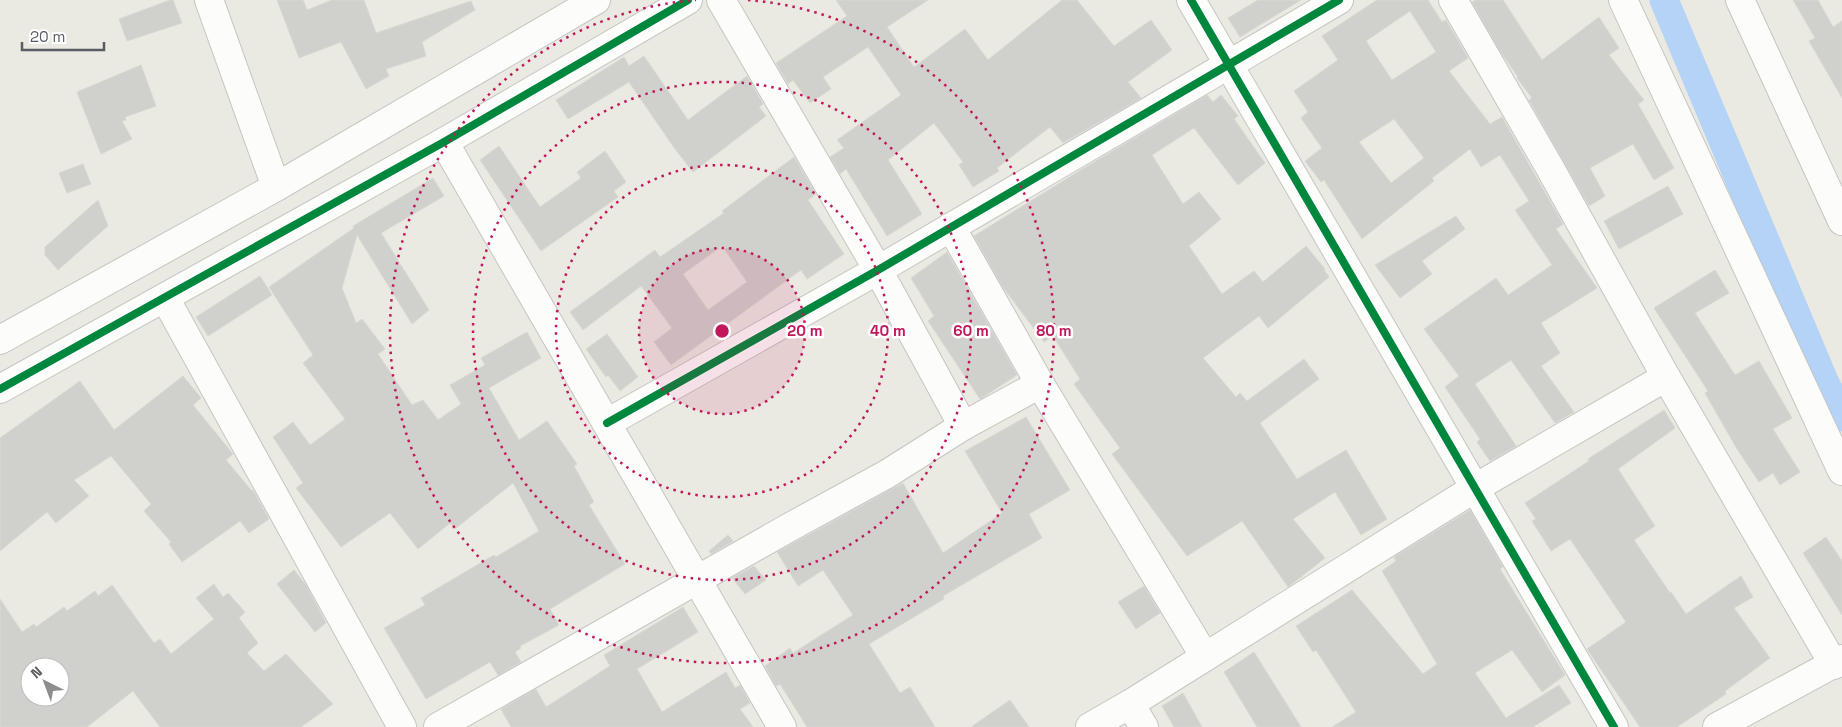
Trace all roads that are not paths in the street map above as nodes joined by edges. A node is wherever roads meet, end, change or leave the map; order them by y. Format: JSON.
{"nodes":[{"id":1,"x":209,"y":0,"type":"edge"},
{"id":2,"x":596,"y":0,"type":"edge"},
{"id":3,"x":688,"y":0,"type":"edge"},
{"id":4,"x":721,"y":0,"type":"edge"},
{"id":5,"x":1191,"y":0,"type":"edge"},
{"id":6,"x":1339,"y":0,"type":"edge"},
{"id":7,"x":1454,"y":0,"type":"edge"},
{"id":8,"x":1623,"y":0,"type":"edge"},
{"id":9,"x":1740,"y":0,"type":"edge"},
{"id":10,"x":1229,"y":63,"type":"junction"},
{"id":11,"x":444,"y":142,"type":"junction"},
{"id":12,"x":276,"y":187,"type":"junction"},
{"id":13,"x":1842,"y":221,"type":"edge"},
{"id":14,"x":951,"y":227,"type":"junction"},
{"id":15,"x":878,"y":270,"type":"junction"},
{"id":16,"x":165,"y":298,"type":"junction"},
{"id":17,"x":0,"y":340,"type":"edge"},
{"id":18,"x":1666,"y":377,"type":"junction"},
{"id":19,"x":1040,"y":384,"type":"junction"},
{"id":20,"x":0,"y":389,"type":"edge"},
{"id":21,"x":607,"y":423,"type":"junction"},
{"id":22,"x":963,"y":426,"type":"junction"},
{"id":23,"x":1842,"y":471,"type":"edge"},
{"id":24,"x":1476,"y":488,"type":"junction"},
{"id":25,"x":697,"y":580,"type":"junction"},
{"id":26,"x":1205,"y":657,"type":"junction"},
{"id":27,"x":1838,"y":662,"type":"edge"},
{"id":28,"x":1130,"y":704,"type":"junction"},
{"id":29,"x":402,"y":727,"type":"edge"},
{"id":30,"x":438,"y":727,"type":"edge"},
{"id":31,"x":782,"y":727,"type":"edge"},
{"id":32,"x":1090,"y":727,"type":"edge"},
{"id":33,"x":1144,"y":727,"type":"edge"},
{"id":34,"x":1614,"y":727,"type":"edge"},
{"id":35,"x":1718,"y":727,"type":"edge"}],
"edges":[{"from":1,"to":12,"type":"street"},
{"from":2,"to":12,"type":"street"},
{"from":3,"to":11,"type":"street"},
{"from":4,"to":15,"type":"street"},
{"from":5,"to":10,"type":"street"},
{"from":6,"to":10,"type":"street"},
{"from":7,"to":18,"type":"street"},
{"from":8,"to":23,"type":"street"},
{"from":9,"to":13,"type":"street"},
{"from":10,"to":14,"type":"street"},
{"from":10,"to":24,"type":"street"},
{"from":11,"to":16,"type":"street"},
{"from":11,"to":21,"type":"street"},
{"from":12,"to":17,"type":"street"},
{"from":14,"to":15,"type":"street"},
{"from":14,"to":19,"type":"street"},
{"from":15,"to":21,"type":"street"},
{"from":15,"to":22,"type":"street"},
{"from":16,"to":20,"type":"street"},
{"from":16,"to":29,"type":"street"},
{"from":18,"to":24,"type":"street"},
{"from":18,"to":27,"type":"street"},
{"from":19,"to":22,"type":"street"},
{"from":19,"to":26,"type":"street"},
{"from":21,"to":25,"type":"street"},
{"from":22,"to":25,"type":"street"},
{"from":24,"to":26,"type":"street"},
{"from":24,"to":34,"type":"street"},
{"from":25,"to":30,"type":"street"},
{"from":25,"to":31,"type":"street"},
{"from":26,"to":28,"type":"street"},
{"from":27,"to":35,"type":"street"},
{"from":28,"to":32,"type":"street"},
{"from":28,"to":33,"type":"street"}]}
